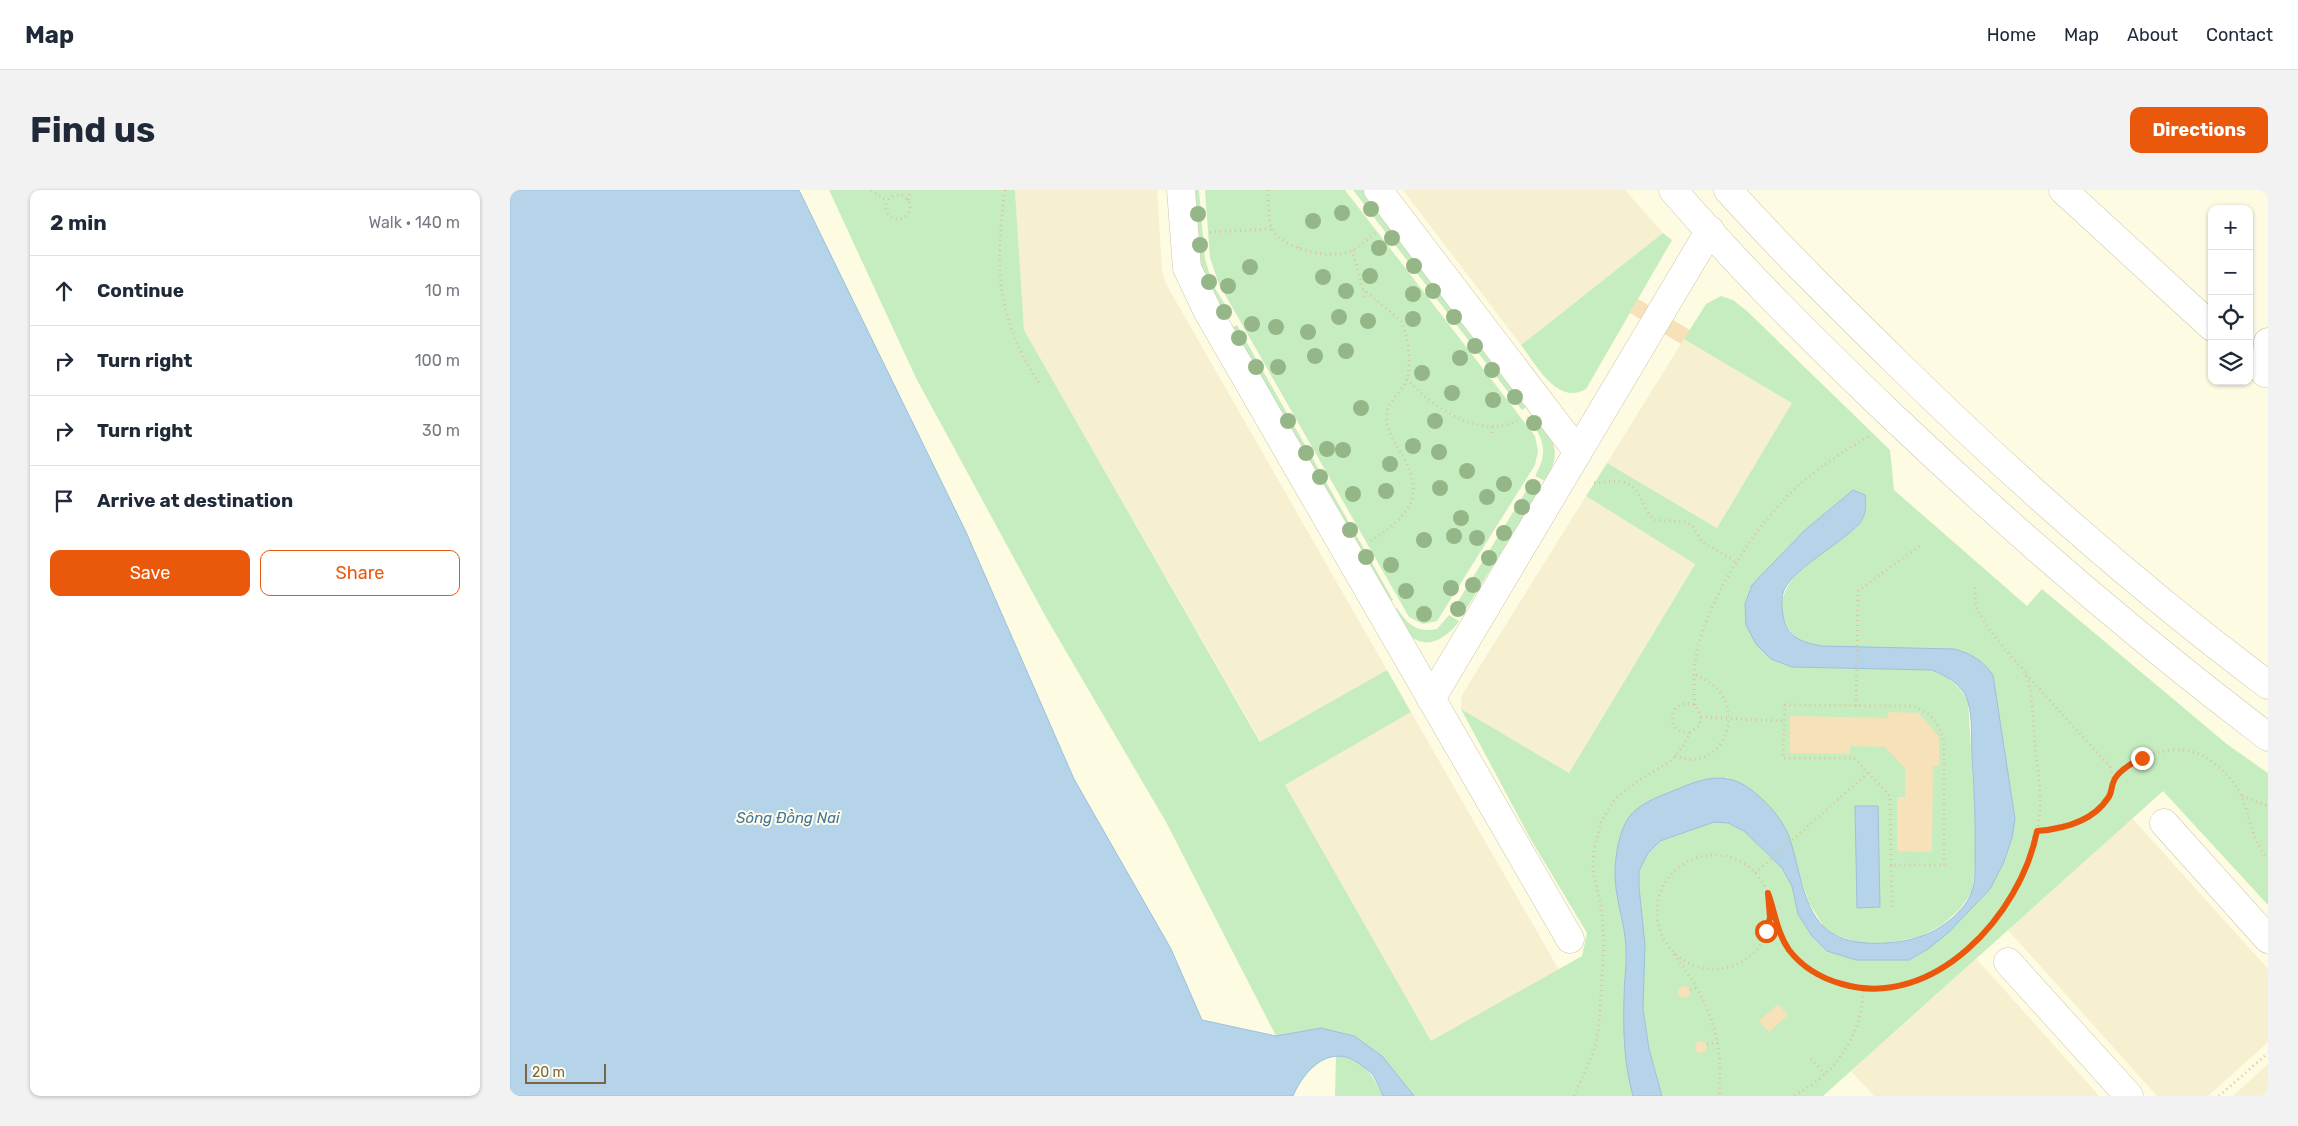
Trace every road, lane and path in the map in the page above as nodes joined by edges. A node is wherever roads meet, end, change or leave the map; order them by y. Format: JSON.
{"nodes":[{"id":1,"x":871,"y":190,"type":"edge"},
{"id":2,"x":912,"y":190,"type":"edge"},
{"id":3,"x":1004,"y":190,"type":"edge"},
{"id":4,"x":1181,"y":190,"type":"edge"},
{"id":5,"x":1268,"y":190,"type":"edge"},
{"id":6,"x":1378,"y":190,"type":"edge"},
{"id":7,"x":1673,"y":190,"type":"edge"},
{"id":8,"x":1728,"y":190,"type":"edge"},
{"id":9,"x":2068,"y":193,"type":"edge"},
{"id":10,"x":908,"y":200,"type":"junction"},
{"id":11,"x":887,"y":201,"type":"junction"},
{"id":12,"x":1272,"y":229,"type":"junction"},
{"id":13,"x":1380,"y":229,"type":"dead end"},
{"id":14,"x":1710,"y":230,"type":"junction"},
{"id":15,"x":1204,"y":233,"type":"dead end"},
{"id":16,"x":1301,"y":243,"type":"dead end"},
{"id":17,"x":1299,"y":248,"type":"junction"},
{"id":18,"x":1352,"y":250,"type":"junction"},
{"id":19,"x":1366,"y":292,"type":"junction"},
{"id":20,"x":1363,"y":297,"type":"dead end"},
{"id":21,"x":2208,"y":323,"type":"edge"},
{"id":22,"x":2268,"y":342,"type":"edge"},
{"id":23,"x":2261,"y":369,"type":"edge"},
{"id":24,"x":1407,"y":379,"type":"junction"},
{"id":25,"x":1041,"y":386,"type":"dead end"},
{"id":26,"x":1523,"y":416,"type":"dead end"},
{"id":27,"x":1492,"y":427,"type":"junction"},
{"id":28,"x":1492,"y":434,"type":"dead end"},
{"id":29,"x":1873,"y":434,"type":"dead end"},
{"id":30,"x":1578,"y":452,"type":"junction"},
{"id":31,"x":1594,"y":483,"type":"dead end"},
{"id":32,"x":1399,"y":521,"type":"junction"},
{"id":33,"x":1404,"y":523,"type":"dead end"},
{"id":34,"x":1368,"y":544,"type":"dead end"},
{"id":35,"x":1922,"y":544,"type":"dead end"},
{"id":36,"x":1737,"y":562,"type":"junction"},
{"id":37,"x":1974,"y":586,"type":"dead end"},
{"id":38,"x":2025,"y":673,"type":"junction"},
{"id":39,"x":1695,"y":676,"type":"junction"},
{"id":40,"x":2268,"y":684,"type":"edge"},
{"id":41,"x":1431,"y":699,"type":"junction"},
{"id":42,"x":1695,"y":705,"type":"junction"},
{"id":43,"x":1856,"y":706,"type":"junction"},
{"id":44,"x":1701,"y":718,"type":"junction"},
{"id":45,"x":1729,"y":718,"type":"junction"},
{"id":46,"x":1784,"y":721,"type":"junction"},
{"id":47,"x":1689,"y":733,"type":"junction"},
{"id":48,"x":2268,"y":736,"type":"edge"},
{"id":49,"x":1675,"y":756,"type":"junction"},
{"id":50,"x":1868,"y":773,"type":"junction"},
{"id":51,"x":2113,"y":783,"type":"junction"},
{"id":52,"x":2241,"y":796,"type":"junction"},
{"id":53,"x":2268,"y":806,"type":"edge"},
{"id":54,"x":2164,"y":823,"type":"dead end"},
{"id":55,"x":2037,"y":831,"type":"junction"},
{"id":56,"x":2268,"y":858,"type":"edge"},
{"id":57,"x":1891,"y":865,"type":"junction"},
{"id":58,"x":1755,"y":873,"type":"junction"},
{"id":59,"x":1768,"y":893,"type":"junction"},
{"id":60,"x":1892,"y":908,"type":"dead end"},
{"id":61,"x":1570,"y":939,"type":"dead end"},
{"id":62,"x":2268,"y":939,"type":"edge"},
{"id":63,"x":1669,"y":948,"type":"junction"},
{"id":64,"x":2008,"y":962,"type":"dead end"},
{"id":65,"x":1698,"y":987,"type":"junction"},
{"id":66,"x":1690,"y":990,"type":"dead end"},
{"id":67,"x":1863,"y":990,"type":"junction"},
{"id":68,"x":1717,"y":1042,"type":"junction"},
{"id":69,"x":1706,"y":1044,"type":"dead end"},
{"id":70,"x":2268,"y":1053,"type":"edge"},
{"id":71,"x":1811,"y":1058,"type":"dead end"},
{"id":72,"x":1825,"y":1074,"type":"junction"},
{"id":73,"x":1574,"y":1096,"type":"edge"},
{"id":74,"x":1719,"y":1096,"type":"edge"},
{"id":75,"x":1792,"y":1096,"type":"edge"},
{"id":76,"x":2129,"y":1096,"type":"edge"},
{"id":77,"x":2219,"y":1096,"type":"edge"}],
"edges":[{"from":1,"to":11,"type":"path"},
{"from":2,"to":10,"type":"path"},
{"from":3,"to":25,"type":"path"},
{"from":4,"to":41,"type":"street"},
{"from":5,"to":12,"type":"path"},
{"from":6,"to":30,"type":"street"},
{"from":7,"to":14,"type":"street"},
{"from":8,"to":40,"type":"street"},
{"from":9,"to":21,"type":"street"},
{"from":10,"to":11,"type":"path"},
{"from":10,"to":11,"type":"path"},
{"from":12,"to":15,"type":"path"},
{"from":12,"to":17,"type":"path"},
{"from":13,"to":18,"type":"path"},
{"from":14,"to":30,"type":"street"},
{"from":14,"to":48,"type":"street"},
{"from":16,"to":17,"type":"path"},
{"from":17,"to":18,"type":"path"},
{"from":18,"to":19,"type":"path"},
{"from":19,"to":20,"type":"path"},
{"from":19,"to":24,"type":"path"},
{"from":22,"to":23,"type":"street"},
{"from":24,"to":27,"type":"path"},
{"from":24,"to":32,"type":"path"},
{"from":26,"to":27,"type":"path"},
{"from":27,"to":28,"type":"path"},
{"from":29,"to":36,"type":"path"},
{"from":30,"to":41,"type":"street"},
{"from":31,"to":36,"type":"path"},
{"from":32,"to":33,"type":"path"},
{"from":32,"to":34,"type":"path"},
{"from":35,"to":43,"type":"path"},
{"from":36,"to":39,"type":"path"},
{"from":37,"to":38,"type":"path"},
{"from":38,"to":51,"type":"path"},
{"from":38,"to":55,"type":"path"},
{"from":39,"to":42,"type":"path"},
{"from":39,"to":45,"type":"path"},
{"from":41,"to":61,"type":"street"},
{"from":42,"to":44,"type":"path"},
{"from":42,"to":47,"type":"path"},
{"from":43,"to":46,"type":"path"},
{"from":43,"to":57,"type":"path"},
{"from":44,"to":45,"type":"path"},
{"from":44,"to":47,"type":"path"},
{"from":45,"to":46,"type":"path"},
{"from":45,"to":49,"type":"path"},
{"from":46,"to":50,"type":"path"},
{"from":47,"to":49,"type":"path"},
{"from":49,"to":73,"type":"path"},
{"from":50,"to":57,"type":"path"},
{"from":50,"to":58,"type":"path"},
{"from":51,"to":52,"type":"path"},
{"from":51,"to":55,"type":"path"},
{"from":52,"to":53,"type":"path"},
{"from":52,"to":56,"type":"path"},
{"from":54,"to":62,"type":"street"},
{"from":55,"to":67,"type":"path"},
{"from":57,"to":60,"type":"path"},
{"from":58,"to":59,"type":"path"},
{"from":58,"to":63,"type":"path"},
{"from":59,"to":63,"type":"path"},
{"from":59,"to":67,"type":"path"},
{"from":63,"to":65,"type":"path"},
{"from":64,"to":76,"type":"street"},
{"from":65,"to":66,"type":"path"},
{"from":65,"to":68,"type":"path"},
{"from":67,"to":72,"type":"path"},
{"from":68,"to":69,"type":"path"},
{"from":68,"to":74,"type":"path"},
{"from":70,"to":77,"type":"path"},
{"from":71,"to":72,"type":"path"},
{"from":72,"to":75,"type":"path"}]}
